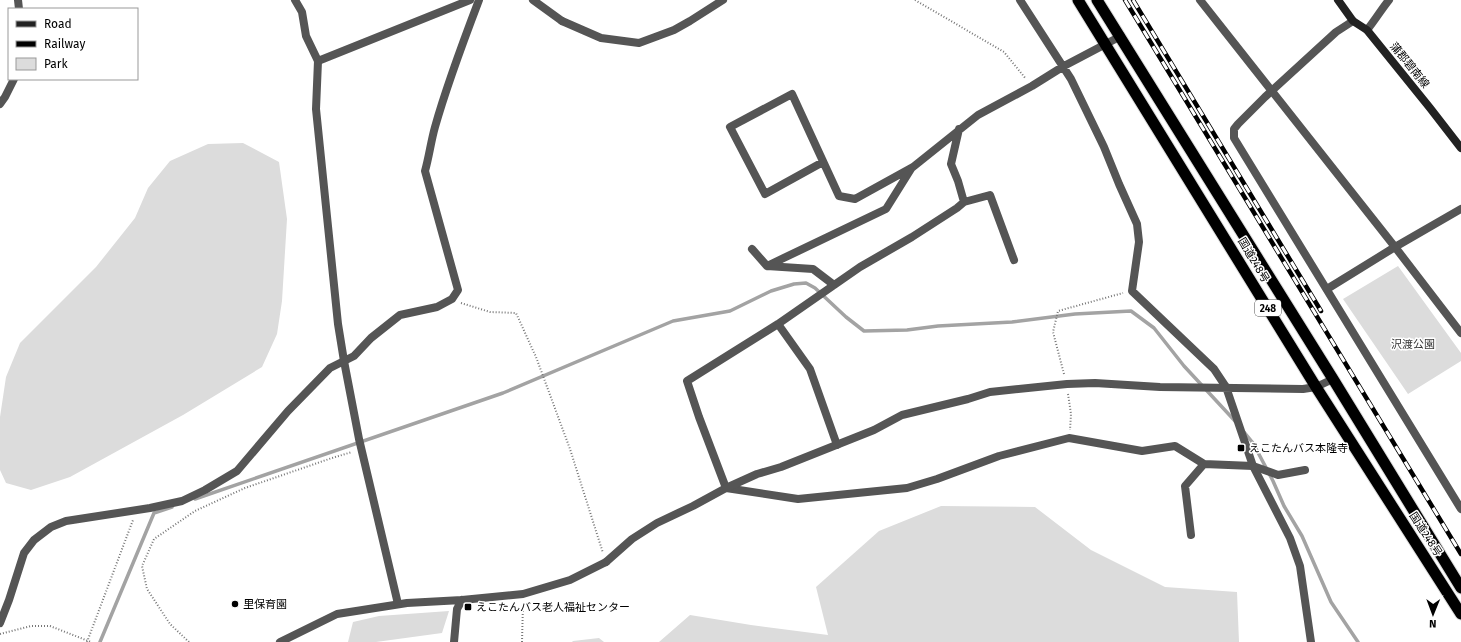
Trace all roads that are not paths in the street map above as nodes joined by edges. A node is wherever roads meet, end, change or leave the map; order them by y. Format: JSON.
{"nodes":[{"id":1,"x":295,"y":0,"type":"edge"},
{"id":2,"x":470,"y":0,"type":"edge"},
{"id":3,"x":479,"y":0,"type":"edge"},
{"id":4,"x":533,"y":0,"type":"edge"},
{"id":5,"x":723,"y":0,"type":"edge"},
{"id":6,"x":1020,"y":0,"type":"edge"},
{"id":7,"x":1078,"y":0,"type":"edge"},
{"id":8,"x":1097,"y":0,"type":"edge"},
{"id":9,"x":1200,"y":0,"type":"edge"},
{"id":10,"x":1338,"y":0,"type":"edge"},
{"id":11,"x":1389,"y":0,"type":"edge"},
{"id":12,"x":1353,"y":20,"type":"junction"},
{"id":13,"x":1367,"y":30,"type":"junction"},
{"id":14,"x":1121,"y":36,"type":"junction"},
{"id":15,"x":1105,"y":44,"type":"junction"},
{"id":16,"x":318,"y":60,"type":"junction"},
{"id":17,"x":1064,"y":66,"type":"junction"},
{"id":18,"x":14,"y":80,"type":"edge"},
{"id":19,"x":1272,"y":91,"type":"junction"},
{"id":20,"x":0,"y":104,"type":"edge"},
{"id":21,"x":959,"y":129,"type":"junction"},
{"id":22,"x":1461,"y":148,"type":"edge"},
{"id":23,"x":823,"y":162,"type":"junction"},
{"id":24,"x":913,"y":167,"type":"junction"},
{"id":25,"x":964,"y":202,"type":"junction"},
{"id":26,"x":1461,"y":209,"type":"edge"},
{"id":27,"x":1395,"y":247,"type":"junction"},
{"id":28,"x":752,"y":249,"type":"dead end"},
{"id":29,"x":1014,"y":260,"type":"dead end"},
{"id":30,"x":767,"y":266,"type":"junction"},
{"id":31,"x":834,"y":285,"type":"junction"},
{"id":32,"x":1327,"y":289,"type":"junction"},
{"id":33,"x":778,"y":324,"type":"junction"},
{"id":34,"x":1461,"y":333,"type":"edge"},
{"id":35,"x":344,"y":361,"type":"junction"},
{"id":36,"x":1333,"y":379,"type":"junction"},
{"id":37,"x":1226,"y":387,"type":"junction"},
{"id":38,"x":1316,"y":387,"type":"junction"},
{"id":39,"x":836,"y":445,"type":"junction"},
{"id":40,"x":1204,"y":464,"type":"junction"},
{"id":41,"x":1253,"y":466,"type":"junction"},
{"id":42,"x":1305,"y":470,"type":"dead end"},
{"id":43,"x":726,"y":488,"type":"junction"},
{"id":44,"x":1461,"y":509,"type":"edge"},
{"id":45,"x":1191,"y":535,"type":"dead end"},
{"id":46,"x":1461,"y":588,"type":"edge"},
{"id":47,"x":462,"y":600,"type":"junction"},
{"id":48,"x":398,"y":604,"type":"junction"},
{"id":49,"x":1461,"y":614,"type":"edge"},
{"id":50,"x":0,"y":623,"type":"edge"},
{"id":51,"x":281,"y":642,"type":"edge"},
{"id":52,"x":454,"y":642,"type":"edge"},
{"id":53,"x":1311,"y":642,"type":"edge"}],
"edges":[{"from":1,"to":16,"type":"street"},
{"from":2,"to":16,"type":"street"},
{"from":3,"to":35,"type":"street"},
{"from":4,"to":5,"type":"street"},
{"from":6,"to":17,"type":"street"},
{"from":7,"to":15,"type":"highway","name":"国道248号","number":"248"},
{"from":8,"to":14,"type":"highway","name":"国道248号","number":"248"},
{"from":9,"to":19,"type":"street"},
{"from":10,"to":12,"type":"main road","name":"蒲郡碧南線"},
{"from":11,"to":13,"type":"street"},
{"from":12,"to":13,"type":"main road","name":"蒲郡碧南線"},
{"from":12,"to":19,"type":"street"},
{"from":13,"to":22,"type":"main road","name":"蒲郡碧南線"},
{"from":14,"to":15,"type":"street"},
{"from":14,"to":36,"type":"highway","name":"国道248号","number":"248"},
{"from":15,"to":17,"type":"street"},
{"from":15,"to":38,"type":"highway","name":"国道248号","number":"248"},
{"from":16,"to":35,"type":"street"},
{"from":17,"to":21,"type":"street"},
{"from":17,"to":37,"type":"street"},
{"from":18,"to":20,"type":"street"},
{"from":19,"to":27,"type":"street"},
{"from":19,"to":32,"type":"street"},
{"from":21,"to":24,"type":"street"},
{"from":21,"to":25,"type":"street"},
{"from":23,"to":23,"type":"street"},
{"from":23,"to":24,"type":"street"},
{"from":24,"to":30,"type":"street"},
{"from":25,"to":29,"type":"street"},
{"from":25,"to":31,"type":"street"},
{"from":26,"to":27,"type":"street"},
{"from":27,"to":32,"type":"street"},
{"from":27,"to":34,"type":"street"},
{"from":28,"to":30,"type":"street"},
{"from":30,"to":31,"type":"street"},
{"from":31,"to":33,"type":"street"},
{"from":32,"to":44,"type":"street"},
{"from":33,"to":39,"type":"street"},
{"from":33,"to":43,"type":"street"},
{"from":35,"to":48,"type":"street"},
{"from":35,"to":50,"type":"street"},
{"from":36,"to":38,"type":"street"},
{"from":36,"to":46,"type":"highway","name":"国道248号","number":"248"},
{"from":37,"to":38,"type":"street"},
{"from":37,"to":39,"type":"street"},
{"from":37,"to":41,"type":"street"},
{"from":38,"to":49,"type":"highway","name":"国道248号","number":"248"},
{"from":39,"to":43,"type":"street"},
{"from":40,"to":41,"type":"street"},
{"from":40,"to":43,"type":"street"},
{"from":40,"to":45,"type":"street"},
{"from":41,"to":42,"type":"street"},
{"from":41,"to":53,"type":"street"},
{"from":43,"to":47,"type":"street"},
{"from":47,"to":48,"type":"street"},
{"from":47,"to":52,"type":"street"},
{"from":48,"to":51,"type":"street"}]}
